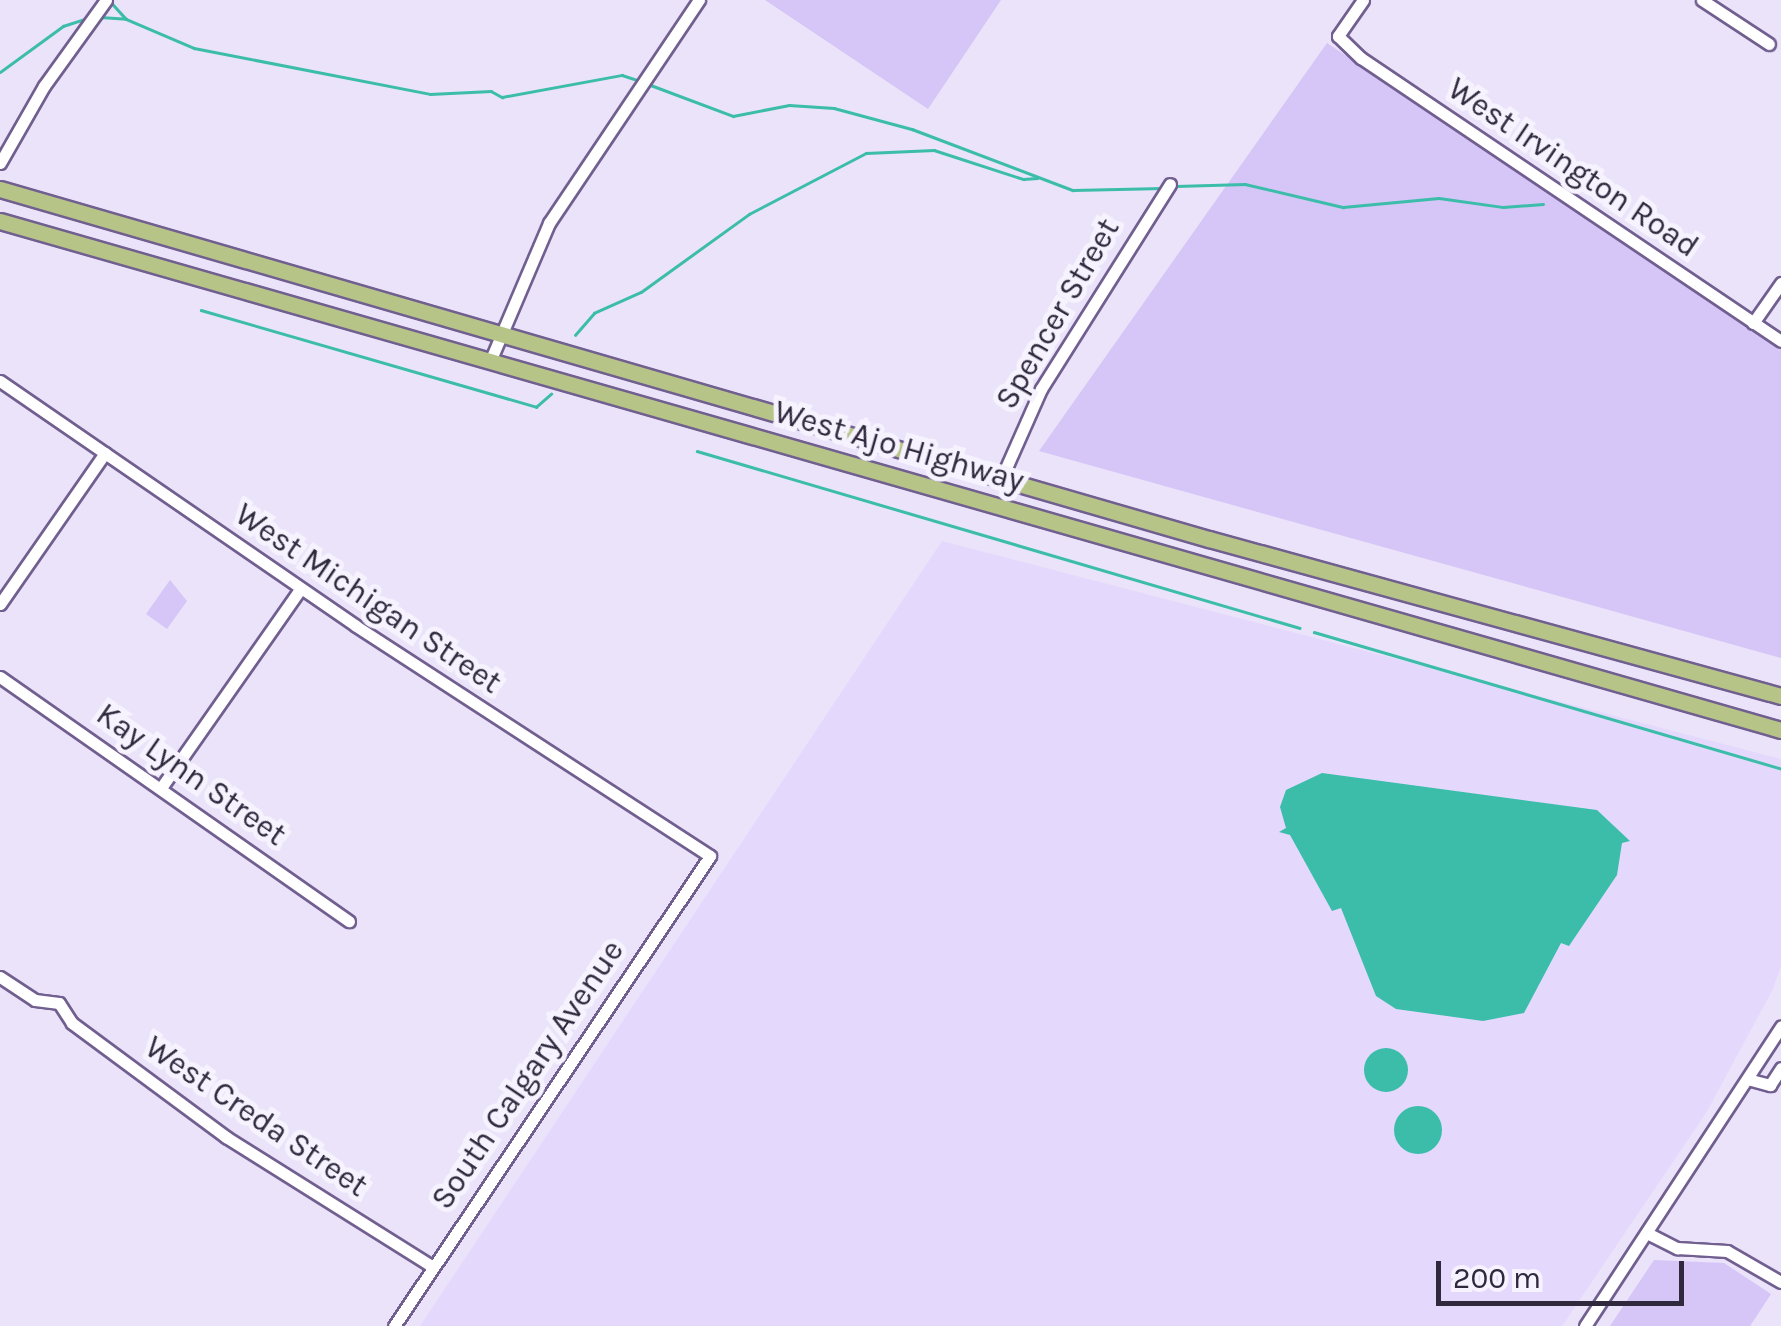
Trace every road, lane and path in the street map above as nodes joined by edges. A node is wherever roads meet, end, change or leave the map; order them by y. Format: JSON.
{"nodes":[{"id":1,"x":106,"y":0,"type":"edge"},
{"id":2,"x":699,"y":0,"type":"edge"},
{"id":3,"x":1363,"y":0,"type":"edge"},
{"id":4,"x":1702,"y":0,"type":"edge"},
{"id":5,"x":1769,"y":44,"type":"dead end"},
{"id":6,"x":0,"y":163,"type":"edge"},
{"id":7,"x":1170,"y":184,"type":"dead end"},
{"id":8,"x":0,"y":189,"type":"edge"},
{"id":9,"x":0,"y":221,"type":"edge"},
{"id":10,"x":1781,"y":283,"type":"edge"},
{"id":11,"x":1753,"y":322,"type":"junction"},
{"id":12,"x":499,"y":332,"type":"junction"},
{"id":13,"x":1781,"y":341,"type":"edge"},
{"id":14,"x":491,"y":359,"type":"junction"},
{"id":15,"x":0,"y":381,"type":"edge"},
{"id":16,"x":105,"y":453,"type":"junction"},
{"id":17,"x":905,"y":477,"type":"junction"},
{"id":18,"x":1002,"y":477,"type":"junction"},
{"id":19,"x":300,"y":588,"type":"junction"},
{"id":20,"x":0,"y":604,"type":"edge"},
{"id":21,"x":0,"y":677,"type":"edge"},
{"id":22,"x":1781,"y":696,"type":"edge"},
{"id":23,"x":1781,"y":730,"type":"edge"},
{"id":24,"x":163,"y":785,"type":"junction"},
{"id":25,"x":710,"y":856,"type":"joint"},
{"id":26,"x":348,"y":921,"type":"dead end"},
{"id":27,"x":0,"y":977,"type":"edge"},
{"id":28,"x":1781,"y":1027,"type":"edge"},
{"id":29,"x":1775,"y":1052,"type":"edge"},
{"id":30,"x":1781,"y":1068,"type":"edge"},
{"id":31,"x":1751,"y":1080,"type":"junction"},
{"id":32,"x":1647,"y":1233,"type":"junction"},
{"id":33,"x":432,"y":1266,"type":"junction"},
{"id":34,"x":1781,"y":1282,"type":"edge"},
{"id":35,"x":394,"y":1326,"type":"edge"},
{"id":36,"x":1585,"y":1326,"type":"edge"}],
"edges":[{"from":1,"to":6,"type":"street"},
{"from":2,"to":12,"type":"street"},
{"from":3,"to":11,"type":"street","name":"West Irvington Road"},
{"from":4,"to":5,"type":"street"},
{"from":7,"to":18,"type":"street","name":"Spencer Street"},
{"from":8,"to":12,"type":"main road","name":"West Ajo Highway"},
{"from":9,"to":14,"type":"main road","name":"West Ajo Highway"},
{"from":10,"to":11,"type":"street"},
{"from":11,"to":13,"type":"street","name":"West Irvington Road"},
{"from":12,"to":14,"type":"street"},
{"from":12,"to":18,"type":"main road","name":"West Ajo Highway"},
{"from":14,"to":17,"type":"main road","name":"West Ajo Highway"},
{"from":15,"to":16,"type":"street","name":"West Michigan Street"},
{"from":16,"to":19,"type":"street","name":"West Michigan Street"},
{"from":16,"to":20,"type":"street"},
{"from":17,"to":18,"type":"main road"},
{"from":17,"to":23,"type":"main road","name":"West Ajo Highway"},
{"from":18,"to":22,"type":"main road","name":"West Ajo Highway"},
{"from":19,"to":24,"type":"street"},
{"from":19,"to":25,"type":"street","name":"West Michigan Street"},
{"from":21,"to":24,"type":"street","name":"Kay Lynn Street"},
{"from":24,"to":26,"type":"street","name":"Kay Lynn Street"},
{"from":25,"to":33,"type":"street","name":"South Calgary Avenue"},
{"from":27,"to":33,"type":"street","name":"West Creda Street"},
{"from":28,"to":29,"type":"street"},
{"from":29,"to":31,"type":"street"},
{"from":30,"to":31,"type":"street"},
{"from":31,"to":32,"type":"street"},
{"from":32,"to":34,"type":"street"},
{"from":32,"to":36,"type":"street"},
{"from":33,"to":35,"type":"street","name":"South Calgary Avenue"}]}
